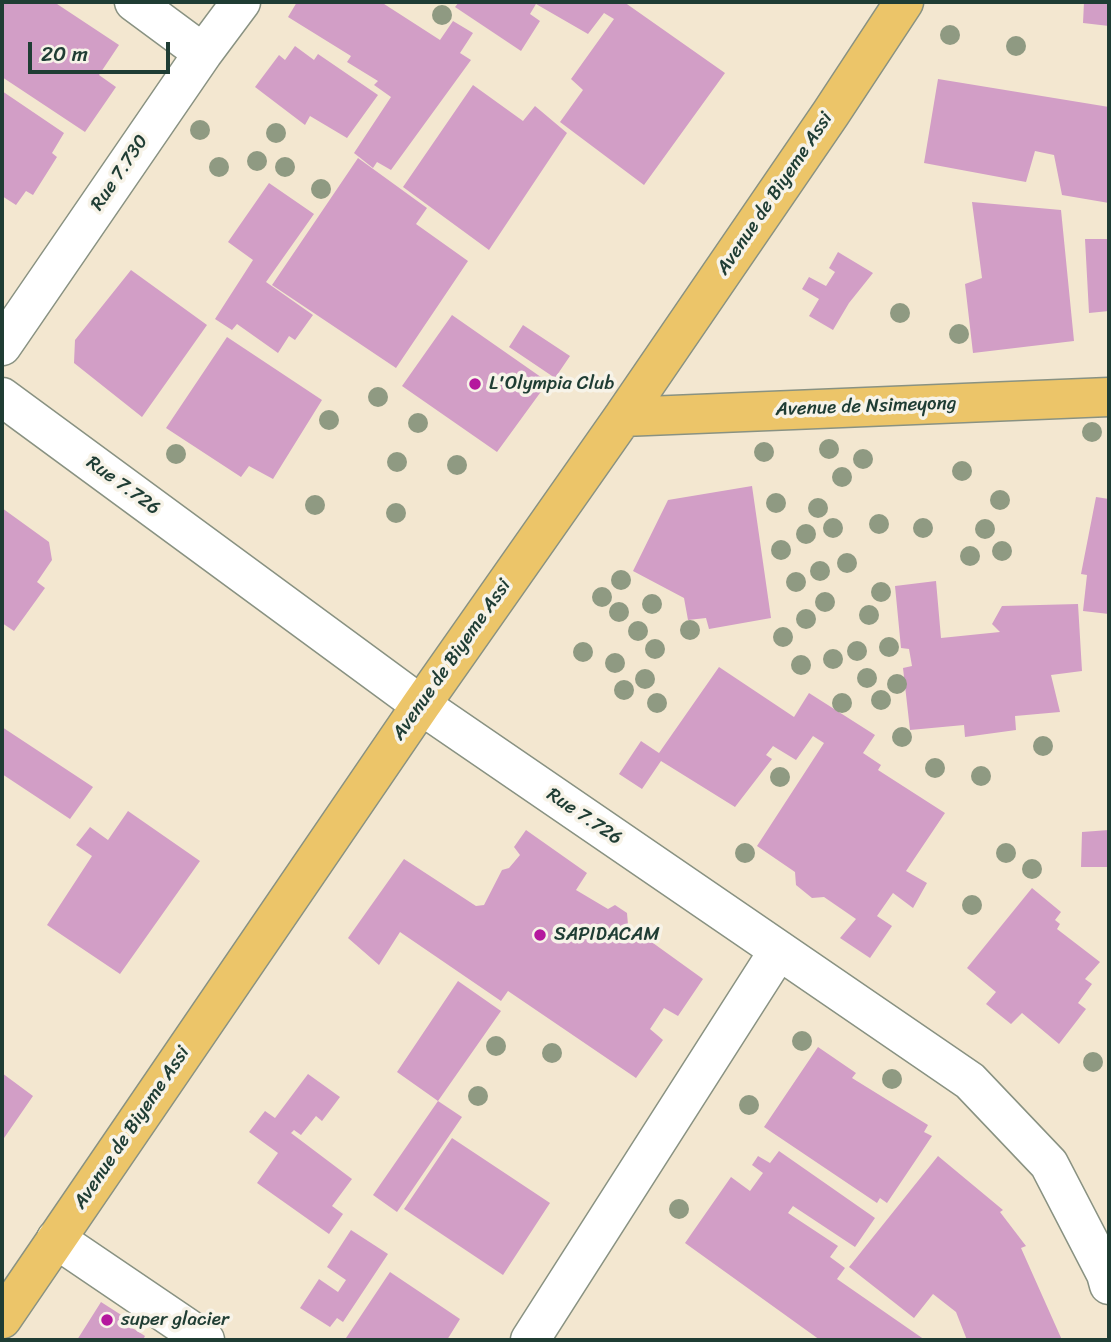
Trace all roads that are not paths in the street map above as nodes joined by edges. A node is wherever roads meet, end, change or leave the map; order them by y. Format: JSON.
{"nodes":[{"id":1,"x":134,"y":2,"type":"edge"},
{"id":2,"x":241,"y":2,"type":"edge"},
{"id":3,"x":904,"y":2,"type":"edge"},
{"id":4,"x":203,"y":53,"type":"junction"},
{"id":5,"x":2,"y":346,"type":"edge"},
{"id":6,"x":2,"y":397,"type":"edge"},
{"id":7,"x":1109,"y":397,"type":"edge"},
{"id":8,"x":623,"y":416,"type":"junction"},
{"id":9,"x":421,"y":705,"type":"junction"},
{"id":10,"x":779,"y":950,"type":"junction"},
{"id":11,"x":56,"y":1239,"type":"junction"},
{"id":12,"x":1109,"y":1285,"type":"edge"},
{"id":13,"x":2,"y":1319,"type":"edge"},
{"id":14,"x":205,"y":1340,"type":"edge"},
{"id":15,"x":530,"y":1340,"type":"edge"}],
"edges":[{"from":1,"to":4,"type":"street"},
{"from":2,"to":4,"type":"street","name":"Rue 7.730"},
{"from":3,"to":8,"type":"main road","name":"Avenue de Biyeme Assi"},
{"from":4,"to":5,"type":"street","name":"Rue 7.730"},
{"from":6,"to":9,"type":"street","name":"Rue 7.726"},
{"from":7,"to":8,"type":"main road","name":"Avenue de Nsimeyong"},
{"from":8,"to":9,"type":"main road","name":"Avenue de Biyeme Assi"},
{"from":9,"to":10,"type":"street","name":"Rue 7.726"},
{"from":9,"to":11,"type":"main road","name":"Avenue de Biyeme Assi"},
{"from":10,"to":12,"type":"street","name":"Rue 7.726"},
{"from":10,"to":15,"type":"street"},
{"from":11,"to":13,"type":"main road","name":"Avenue de Biyeme Assi"},
{"from":11,"to":14,"type":"street"}]}
